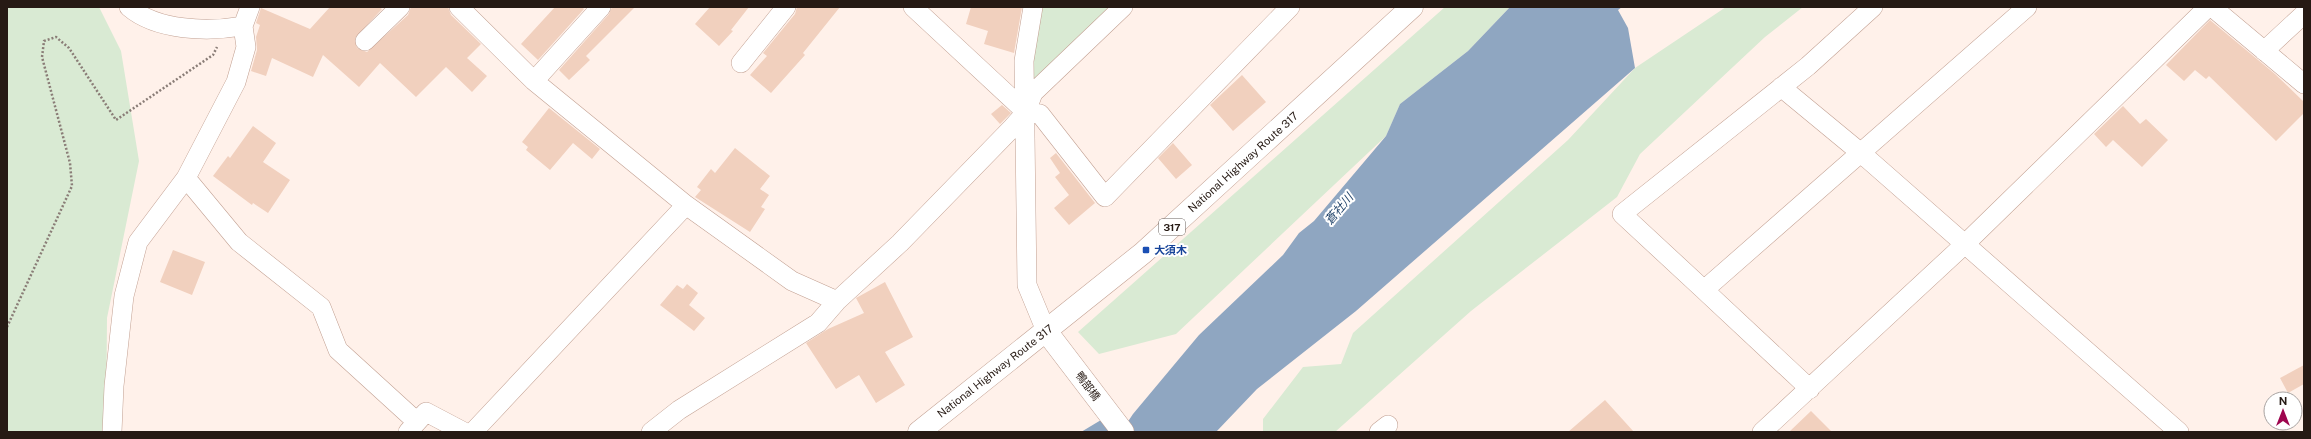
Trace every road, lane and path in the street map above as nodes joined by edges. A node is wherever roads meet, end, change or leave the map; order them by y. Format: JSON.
{"nodes":[{"id":1,"x":129,"y":7,"type":"edge"},
{"id":2,"x":250,"y":7,"type":"edge"},
{"id":3,"x":400,"y":7,"type":"edge"},
{"id":4,"x":458,"y":7,"type":"edge"},
{"id":5,"x":601,"y":7,"type":"edge"},
{"id":6,"x":786,"y":7,"type":"edge"},
{"id":7,"x":913,"y":7,"type":"edge"},
{"id":8,"x":1033,"y":7,"type":"edge"},
{"id":9,"x":1123,"y":7,"type":"edge"},
{"id":10,"x":1290,"y":7,"type":"edge"},
{"id":11,"x":1412,"y":7,"type":"edge"},
{"id":12,"x":1872,"y":7,"type":"edge"},
{"id":13,"x":2027,"y":7,"type":"edge"},
{"id":14,"x":2208,"y":7,"type":"edge"},
{"id":15,"x":2212,"y":7,"type":"edge"},
{"id":16,"x":2304,"y":14,"type":"edge"},
{"id":17,"x":235,"y":28,"type":"junction"},
{"id":18,"x":365,"y":41,"type":"dead end"},
{"id":19,"x":2264,"y":51,"type":"junction"},
{"id":20,"x":741,"y":63,"type":"dead end"},
{"id":21,"x":534,"y":80,"type":"junction"},
{"id":22,"x":2304,"y":84,"type":"edge"},
{"id":23,"x":1781,"y":87,"type":"junction"},
{"id":24,"x":1026,"y":112,"type":"junction"},
{"id":25,"x":1861,"y":153,"type":"junction"},
{"id":26,"x":186,"y":178,"type":"junction"},
{"id":27,"x":686,"y":205,"type":"junction"},
{"id":28,"x":1965,"y":244,"type":"junction"},
{"id":29,"x":1704,"y":290,"type":"junction"},
{"id":30,"x":836,"y":301,"type":"junction"},
{"id":31,"x":7,"y":327,"type":"edge"},
{"id":32,"x":1049,"y":335,"type":"junction"},
{"id":33,"x":1810,"y":389,"type":"junction"},
{"id":34,"x":412,"y":427,"type":"edge"},
{"id":35,"x":112,"y":432,"type":"edge"},
{"id":36,"x":464,"y":432,"type":"edge"},
{"id":37,"x":473,"y":432,"type":"edge"},
{"id":38,"x":651,"y":432,"type":"edge"},
{"id":39,"x":919,"y":432,"type":"edge"},
{"id":40,"x":1123,"y":432,"type":"edge"},
{"id":41,"x":1762,"y":432,"type":"edge"},
{"id":42,"x":2180,"y":432,"type":"edge"}],
"edges":[{"from":1,"to":17,"type":"street"},
{"from":2,"to":17,"type":"street"},
{"from":3,"to":18,"type":"street"},
{"from":4,"to":21,"type":"street"},
{"from":5,"to":21,"type":"street"},
{"from":6,"to":20,"type":"street"},
{"from":7,"to":24,"type":"street"},
{"from":8,"to":24,"type":"street"},
{"from":9,"to":24,"type":"street"},
{"from":10,"to":24,"type":"street"},
{"from":11,"to":32,"type":"main road","name":"National Highway Route 317","number":"317"},
{"from":12,"to":23,"type":"street"},
{"from":13,"to":25,"type":"street"},
{"from":14,"to":28,"type":"street"},
{"from":15,"to":19,"type":"street"},
{"from":16,"to":19,"type":"street"},
{"from":17,"to":26,"type":"street"},
{"from":17,"to":31,"type":"path"},
{"from":19,"to":22,"type":"street"},
{"from":21,"to":27,"type":"street"},
{"from":23,"to":25,"type":"street"},
{"from":23,"to":29,"type":"street"},
{"from":24,"to":30,"type":"street"},
{"from":24,"to":32,"type":"street"},
{"from":25,"to":28,"type":"street"},
{"from":25,"to":29,"type":"street"},
{"from":26,"to":34,"type":"street"},
{"from":26,"to":35,"type":"street"},
{"from":27,"to":30,"type":"street"},
{"from":27,"to":37,"type":"street"},
{"from":28,"to":33,"type":"street"},
{"from":28,"to":42,"type":"street"},
{"from":29,"to":33,"type":"street"},
{"from":30,"to":38,"type":"street"},
{"from":32,"to":39,"type":"main road","name":"National Highway Route 317","number":"317"},
{"from":32,"to":40,"type":"main road","name":"鴨部橋"},
{"from":33,"to":41,"type":"street"},
{"from":34,"to":36,"type":"street"}]}
